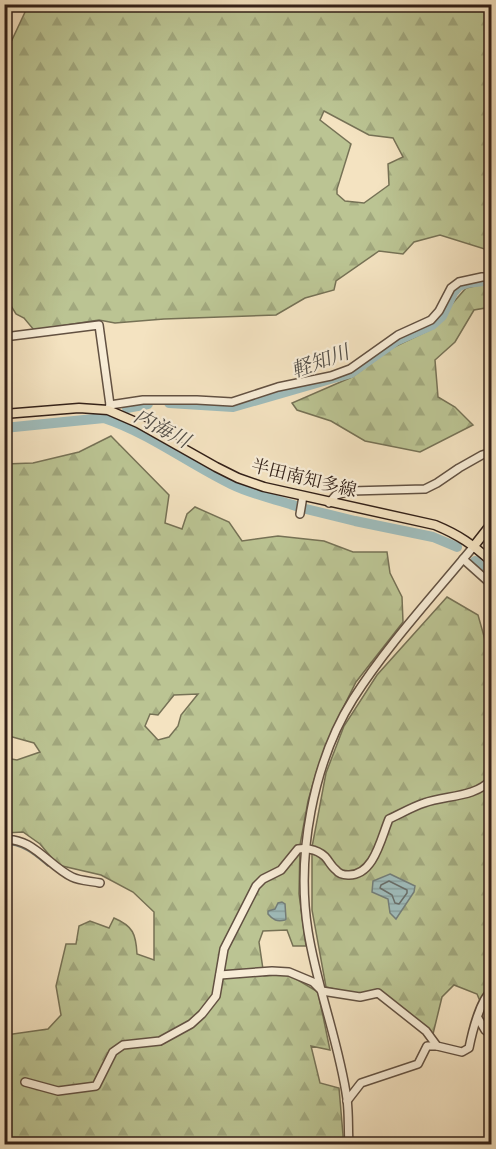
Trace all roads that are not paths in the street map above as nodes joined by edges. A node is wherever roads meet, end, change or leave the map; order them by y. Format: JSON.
{"nodes":[{"id":1,"x":492,"y":277,"type":"edge"},
{"id":2,"x":4,"y":337,"type":"edge"},
{"id":3,"x":109,"y":408,"type":"junction"},
{"id":4,"x":4,"y":414,"type":"edge"},
{"id":5,"x":492,"y":452,"type":"edge"},
{"id":6,"x":303,"y":496,"type":"junction"},
{"id":7,"x":329,"y":503,"type":"junction"},
{"id":8,"x":300,"y":514,"type":"dead end"},
{"id":9,"x":492,"y":523,"type":"edge"},
{"id":10,"x":474,"y":546,"type":"junction"},
{"id":11,"x":463,"y":559,"type":"junction"},
{"id":12,"x":492,"y":562,"type":"edge"},
{"id":13,"x":492,"y":585,"type":"edge"},
{"id":14,"x":492,"y":779,"type":"edge"},
{"id":15,"x":4,"y":840,"type":"edge"},
{"id":16,"x":306,"y":849,"type":"junction"},
{"id":17,"x":100,"y":884,"type":"dead end"},
{"id":18,"x":220,"y":975,"type":"junction"},
{"id":19,"x":492,"y":990,"type":"edge"},
{"id":20,"x":322,"y":991,"type":"junction"},
{"id":21,"x":478,"y":1018,"type":"junction"},
{"id":22,"x":492,"y":1036,"type":"edge"},
{"id":23,"x":437,"y":1046,"type":"junction"},
{"id":24,"x":25,"y":1082,"type":"dead end"},
{"id":25,"x":347,"y":1101,"type":"junction"},
{"id":26,"x":349,"y":1144,"type":"edge"}],
"edges":[{"from":1,"to":3,"type":"street"},
{"from":2,"to":3,"type":"street"},
{"from":3,"to":4,"type":"main road","name":"半田南知多線"},
{"from":3,"to":6,"type":"main road","name":"半田南知多線"},
{"from":5,"to":7,"type":"street"},
{"from":6,"to":7,"type":"main road","name":"半田南知多線"},
{"from":6,"to":8,"type":"street"},
{"from":7,"to":10,"type":"main road","name":"半田南知多線"},
{"from":9,"to":10,"type":"main road"},
{"from":10,"to":11,"type":"street"},
{"from":10,"to":12,"type":"main road","name":"半田南知多線"},
{"from":11,"to":13,"type":"street"},
{"from":11,"to":16,"type":"street"},
{"from":14,"to":16,"type":"street"},
{"from":15,"to":17,"type":"street"},
{"from":16,"to":18,"type":"street"},
{"from":16,"to":20,"type":"street"},
{"from":18,"to":20,"type":"street"},
{"from":18,"to":24,"type":"street"},
{"from":19,"to":21,"type":"street"},
{"from":20,"to":23,"type":"street"},
{"from":20,"to":25,"type":"street"},
{"from":21,"to":22,"type":"street"},
{"from":21,"to":23,"type":"street"},
{"from":23,"to":25,"type":"street"},
{"from":25,"to":26,"type":"street"}]}
